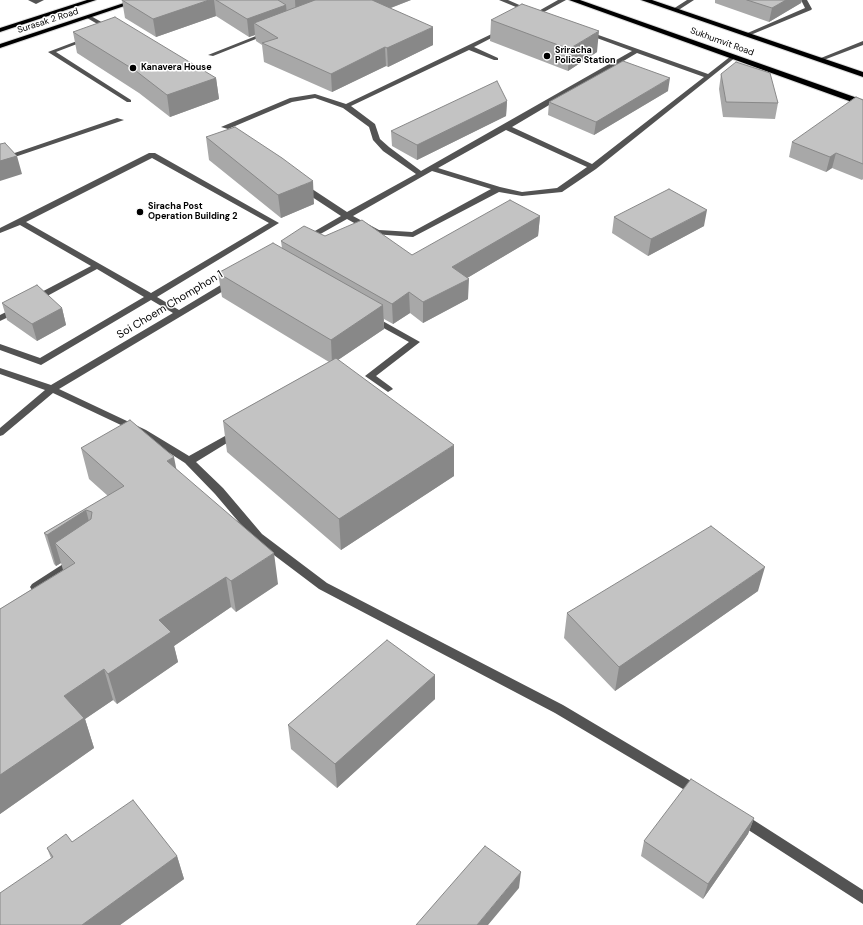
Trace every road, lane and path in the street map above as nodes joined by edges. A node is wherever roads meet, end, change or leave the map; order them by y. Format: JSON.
{"nodes":[{"id":1,"x":31,"y":0,"type":"edge"},
{"id":2,"x":41,"y":0,"type":"edge"},
{"id":3,"x":93,"y":0,"type":"edge"},
{"id":4,"x":115,"y":0,"type":"edge"},
{"id":5,"x":140,"y":0,"type":"edge"},
{"id":6,"x":502,"y":0,"type":"edge"},
{"id":7,"x":563,"y":0,"type":"edge"},
{"id":8,"x":573,"y":0,"type":"edge"},
{"id":9,"x":645,"y":0,"type":"edge"},
{"id":10,"x":691,"y":0,"type":"edge"},
{"id":11,"x":804,"y":0,"type":"edge"},
{"id":12,"x":124,"y":5,"type":"junction"},
{"id":13,"x":675,"y":10,"type":"junction"},
{"id":14,"x":541,"y":15,"type":"junction"},
{"id":15,"x":89,"y":17,"type":"junction"},
{"id":16,"x":523,"y":20,"type":"edge"},
{"id":17,"x":509,"y":27,"type":"edge"},
{"id":18,"x":0,"y":30,"type":"edge"},
{"id":19,"x":579,"y":30,"type":"edge"},
{"id":20,"x":274,"y":31,"type":"edge"},
{"id":21,"x":105,"y":32,"type":"edge"},
{"id":22,"x":746,"y":35,"type":"junction"},
{"id":23,"x":92,"y":37,"type":"edge"},
{"id":24,"x":863,"y":43,"type":"edge"},
{"id":25,"x":0,"y":46,"type":"edge"},
{"id":26,"x":468,"y":47,"type":"junction"},
{"id":27,"x":636,"y":51,"type":"junction"},
{"id":28,"x":210,"y":55,"type":"dead end"},
{"id":29,"x":733,"y":57,"type":"junction"},
{"id":30,"x":496,"y":59,"type":"dead end"},
{"id":31,"x":819,"y":60,"type":"junction"},
{"id":32,"x":863,"y":75,"type":"edge"},
{"id":33,"x":708,"y":76,"type":"junction"},
{"id":34,"x":129,"y":102,"type":"dead end"},
{"id":35,"x":863,"y":103,"type":"edge"},
{"id":36,"x":346,"y":106,"type":"junction"},
{"id":37,"x":120,"y":120,"type":"dead end"},
{"id":38,"x":506,"y":127,"type":"junction"},
{"id":39,"x":225,"y":128,"type":"dead end"},
{"id":40,"x":0,"y":160,"type":"edge"},
{"id":41,"x":593,"y":166,"type":"junction"},
{"id":42,"x":430,"y":168,"type":"junction"},
{"id":43,"x":420,"y":174,"type":"junction"},
{"id":44,"x":294,"y":181,"type":"edge"},
{"id":45,"x":498,"y":189,"type":"junction"},
{"id":46,"x":346,"y":216,"type":"junction"},
{"id":47,"x":13,"y":225,"type":"junction"},
{"id":48,"x":0,"y":231,"type":"edge"},
{"id":49,"x":296,"y":244,"type":"edge"},
{"id":50,"x":97,"y":266,"type":"junction"},
{"id":51,"x":238,"y":278,"type":"edge"},
{"id":52,"x":151,"y":297,"type":"junction"},
{"id":53,"x":179,"y":313,"type":"junction"},
{"id":54,"x":367,"y":314,"type":"edge"},
{"id":55,"x":0,"y":318,"type":"edge"},
{"id":56,"x":0,"y":347,"type":"edge"},
{"id":57,"x":0,"y":371,"type":"edge"},
{"id":58,"x":52,"y":389,"type":"junction"},
{"id":59,"x":388,"y":389,"type":"dead end"},
{"id":60,"x":249,"y":426,"type":"edge"},
{"id":61,"x":0,"y":433,"type":"edge"},
{"id":62,"x":188,"y":461,"type":"junction"},
{"id":63,"x":83,"y":555,"type":"edge"},
{"id":64,"x":25,"y":595,"type":"edge"},
{"id":65,"x":710,"y":799,"type":"edge"},
{"id":66,"x":730,"y":811,"type":"edge"},
{"id":67,"x":863,"y":898,"type":"edge"}],
"edges":[{"from":1,"to":2,"type":"street"},
{"from":3,"to":18,"type":"main road","name":"Surasak 2 Road"},
{"from":4,"to":12,"type":"main road"},
{"from":5,"to":12,"type":"main road","name":"Surasak 2 Road"},
{"from":6,"to":14,"type":"street"},
{"from":7,"to":14,"type":"street"},
{"from":8,"to":29,"type":"highway","name":"Sukhumvit Road"},
{"from":9,"to":13,"type":"highway","name":"Sukhumvit Road"},
{"from":10,"to":13,"type":"street"},
{"from":11,"to":22,"type":"street"},
{"from":12,"to":15,"type":"main road","name":"Surasak 2 Road"},
{"from":13,"to":22,"type":"highway","name":"Sukhumvit Road"},
{"from":14,"to":16,"type":"street"},
{"from":15,"to":21,"type":"street"},
{"from":15,"to":25,"type":"main road","name":"Surasak 2 Road"},
{"from":17,"to":26,"type":"street"},
{"from":19,"to":27,"type":"street"},
{"from":20,"to":28,"type":"street"},
{"from":22,"to":31,"type":"highway","name":"Sukhumvit Road"},
{"from":23,"to":34,"type":"street"},
{"from":24,"to":31,"type":"street"},
{"from":26,"to":30,"type":"street"},
{"from":26,"to":36,"type":"street"},
{"from":27,"to":33,"type":"street"},
{"from":27,"to":38,"type":"street"},
{"from":29,"to":33,"type":"street"},
{"from":29,"to":35,"type":"highway","name":"Sukhumvit Road"},
{"from":31,"to":32,"type":"highway","name":"Sukhumvit Road"},
{"from":33,"to":41,"type":"street"},
{"from":36,"to":39,"type":"street"},
{"from":36,"to":43,"type":"street"},
{"from":37,"to":40,"type":"street"},
{"from":38,"to":41,"type":"street"},
{"from":38,"to":42,"type":"street"},
{"from":41,"to":45,"type":"street"},
{"from":42,"to":43,"type":"street"},
{"from":42,"to":45,"type":"street"},
{"from":43,"to":46,"type":"street"},
{"from":44,"to":46,"type":"street"},
{"from":45,"to":46,"type":"street"},
{"from":46,"to":49,"type":"street"},
{"from":47,"to":48,"type":"street"},
{"from":47,"to":50,"type":"street"},
{"from":47,"to":52,"type":"street"},
{"from":50,"to":52,"type":"street"},
{"from":50,"to":55,"type":"street"},
{"from":51,"to":53,"type":"street","name":"Soi Choem Chomphon 1"},
{"from":52,"to":53,"type":"street"},
{"from":52,"to":56,"type":"street"},
{"from":53,"to":58,"type":"street","name":"Soi Choem Chomphon 1"},
{"from":54,"to":59,"type":"street"},
{"from":57,"to":58,"type":"street"},
{"from":58,"to":61,"type":"street","name":"Soi Choem Chomphon 1"},
{"from":58,"to":62,"type":"street"},
{"from":60,"to":62,"type":"street"},
{"from":62,"to":65,"type":"street"},
{"from":63,"to":64,"type":"street"},
{"from":66,"to":67,"type":"street"}]}
